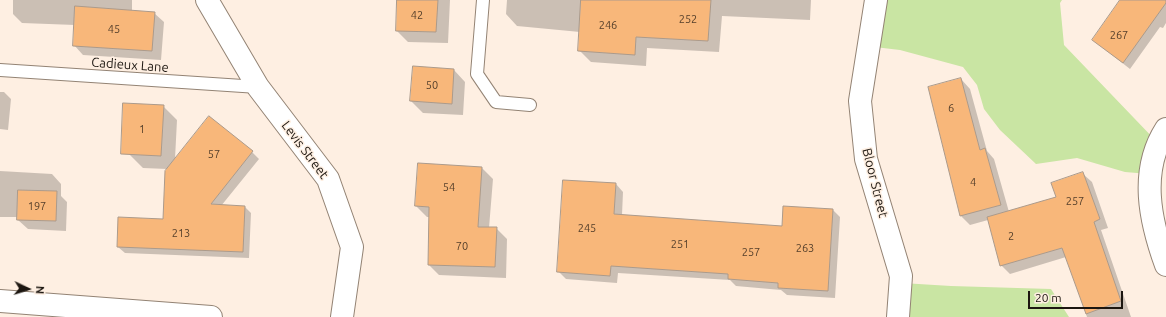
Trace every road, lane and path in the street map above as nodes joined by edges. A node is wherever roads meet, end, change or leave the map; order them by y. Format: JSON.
{"nodes":[{"id":1,"x":207,"y":0,"type":"edge"},
{"id":2,"x":483,"y":0,"type":"edge"},
{"id":3,"x":876,"y":0,"type":"edge"},
{"id":4,"x":0,"y":70,"type":"edge"},
{"id":5,"x":258,"y":88,"type":"junction"},
{"id":6,"x":530,"y":105,"type":"dead end"},
{"id":7,"x":1166,"y":129,"type":"edge"},
{"id":8,"x":1166,"y":265,"type":"edge"},
{"id":9,"x":0,"y":301,"type":"edge"},
{"id":10,"x":211,"y":317,"type":"edge"},
{"id":11,"x":342,"y":317,"type":"edge"},
{"id":12,"x":898,"y":317,"type":"edge"}],
"edges":[{"from":1,"to":5,"type":"street","name":"Levis Street"},
{"from":2,"to":6,"type":"lane"},
{"from":3,"to":12,"type":"street","name":"Bloor Street"},
{"from":4,"to":5,"type":"lane","name":"Cadieux Lane"},
{"from":5,"to":11,"type":"street","name":"Levis Street"},
{"from":7,"to":8,"type":"street"},
{"from":9,"to":10,"type":"street"}]}
